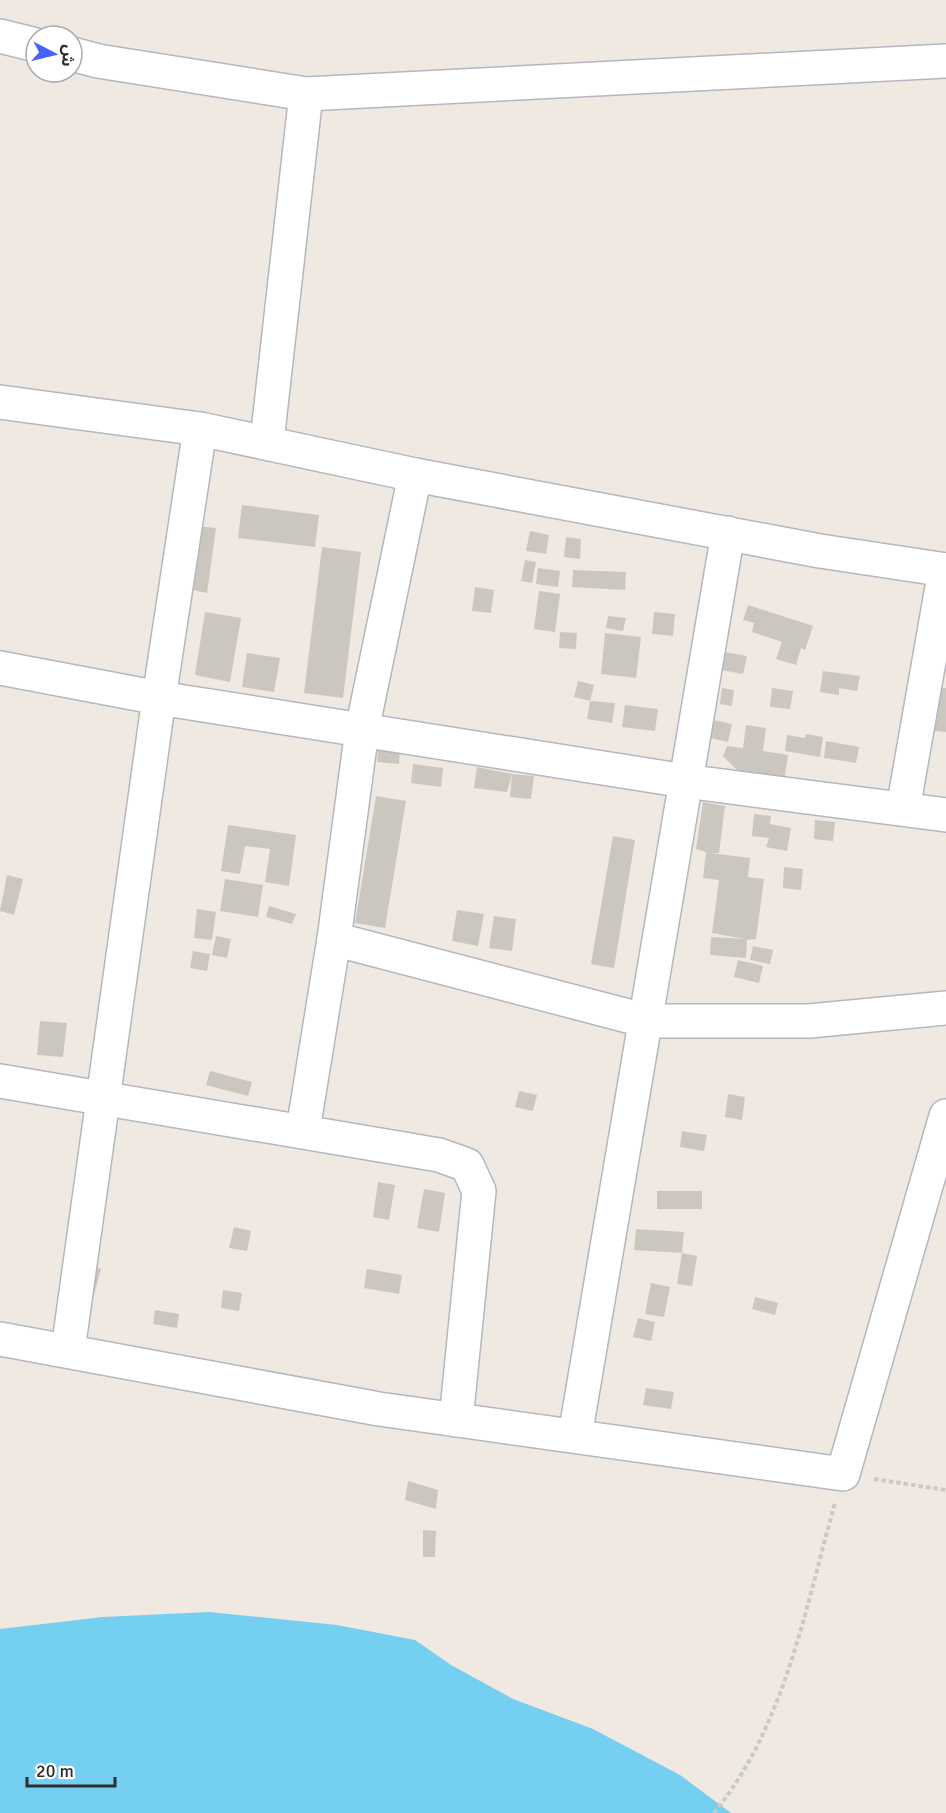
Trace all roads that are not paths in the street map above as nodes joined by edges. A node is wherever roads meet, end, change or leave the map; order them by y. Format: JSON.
{"nodes":[{"id":1,"x":0,"y":36,"type":"edge"},
{"id":2,"x":24,"y":42,"type":"edge"},
{"id":3,"x":84,"y":57,"type":"edge"},
{"id":4,"x":946,"y":61,"type":"edge"},
{"id":5,"x":306,"y":94,"type":"junction"},
{"id":6,"x":0,"y":402,"type":"edge"},
{"id":7,"x":200,"y":429,"type":"junction"},
{"id":8,"x":267,"y":441,"type":"junction"},
{"id":9,"x":415,"y":475,"type":"junction"},
{"id":10,"x":728,"y":533,"type":"junction"},
{"id":11,"x":946,"y":570,"type":"edge"},
{"id":12,"x":0,"y":668,"type":"edge"},
{"id":13,"x":159,"y":698,"type":"junction"},
{"id":14,"x":362,"y":730,"type":"junction"},
{"id":15,"x":685,"y":781,"type":"junction"},
{"id":16,"x":903,"y":809,"type":"junction"},
{"id":17,"x":946,"y":815,"type":"edge"},
{"id":18,"x":334,"y":939,"type":"junction"},
{"id":19,"x":946,"y":1008,"type":"edge"},
{"id":20,"x":647,"y":1021,"type":"junction"},
{"id":21,"x":0,"y":1081,"type":"edge"},
{"id":22,"x":103,"y":1098,"type":"junction"},
{"id":23,"x":946,"y":1116,"type":"edge"},
{"id":24,"x":303,"y":1130,"type":"junction"},
{"id":25,"x":0,"y":1339,"type":"edge"},
{"id":26,"x":68,"y":1350,"type":"junction"},
{"id":27,"x":456,"y":1420,"type":"junction"},
{"id":28,"x":575,"y":1436,"type":"junction"}],
"edges":[{"from":1,"to":2,"type":"street"},
{"from":3,"to":5,"type":"street"},
{"from":4,"to":5,"type":"street"},
{"from":5,"to":8,"type":"street"},
{"from":6,"to":7,"type":"street"},
{"from":7,"to":8,"type":"street"},
{"from":7,"to":13,"type":"street"},
{"from":8,"to":9,"type":"street"},
{"from":9,"to":10,"type":"street"},
{"from":9,"to":14,"type":"street"},
{"from":10,"to":11,"type":"street"},
{"from":10,"to":15,"type":"street"},
{"from":11,"to":16,"type":"street"},
{"from":12,"to":13,"type":"street"},
{"from":13,"to":14,"type":"street"},
{"from":13,"to":22,"type":"street"},
{"from":14,"to":15,"type":"street"},
{"from":14,"to":18,"type":"street"},
{"from":15,"to":16,"type":"street"},
{"from":15,"to":20,"type":"street"},
{"from":16,"to":17,"type":"street"},
{"from":18,"to":20,"type":"street"},
{"from":18,"to":24,"type":"street"},
{"from":19,"to":20,"type":"street"},
{"from":20,"to":28,"type":"street"},
{"from":21,"to":22,"type":"street"},
{"from":22,"to":24,"type":"street"},
{"from":22,"to":26,"type":"street"},
{"from":23,"to":28,"type":"street"},
{"from":24,"to":27,"type":"street"},
{"from":25,"to":26,"type":"street"},
{"from":26,"to":27,"type":"street"},
{"from":27,"to":28,"type":"street"}]}
